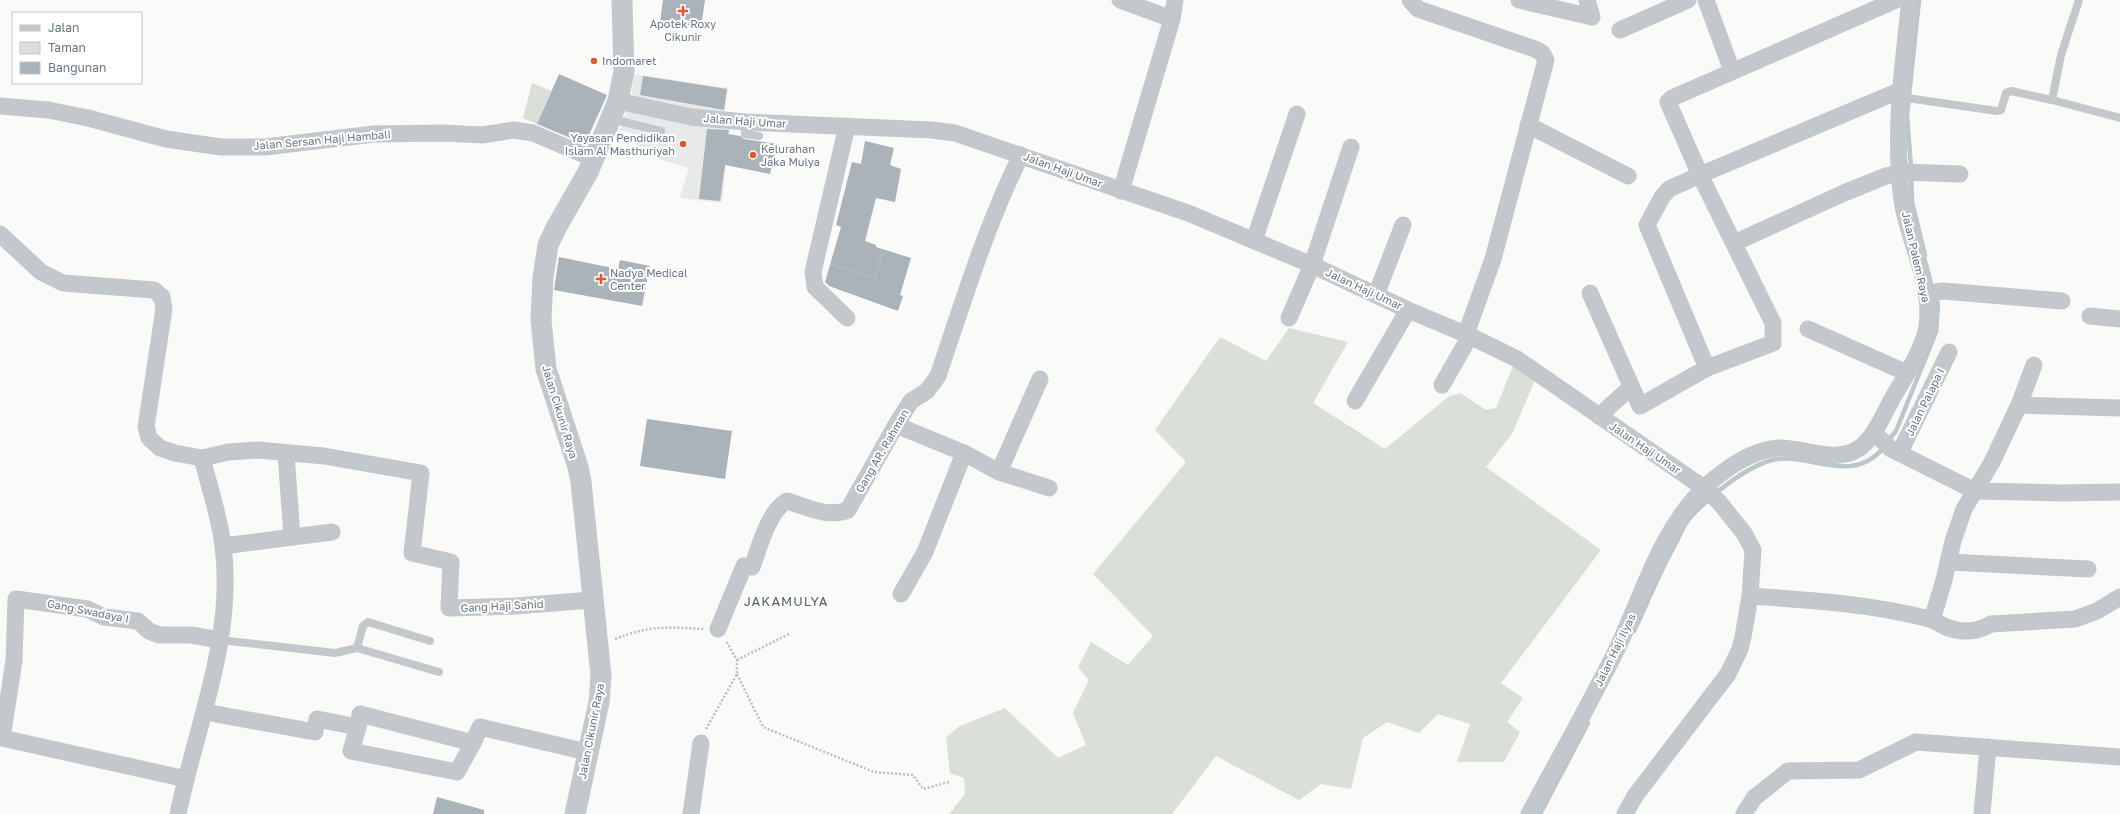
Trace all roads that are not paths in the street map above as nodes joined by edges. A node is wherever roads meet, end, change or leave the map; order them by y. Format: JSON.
{"nodes":[{"id":1,"x":622,"y":0,"type":"edge"},
{"id":2,"x":1120,"y":0,"type":"edge"},
{"id":3,"x":1175,"y":0,"type":"edge"},
{"id":4,"x":1410,"y":0,"type":"edge"},
{"id":5,"x":1519,"y":0,"type":"edge"},
{"id":6,"x":1587,"y":0,"type":"edge"},
{"id":7,"x":1688,"y":0,"type":"edge"},
{"id":8,"x":1706,"y":0,"type":"edge"},
{"id":9,"x":1896,"y":0,"type":"edge"},
{"id":10,"x":1910,"y":0,"type":"edge"},
{"id":11,"x":2079,"y":0,"type":"edge"},
{"id":12,"x":1172,"y":19,"type":"junction"},
{"id":13,"x":1620,"y":30,"type":"dead end"},
{"id":14,"x":1732,"y":71,"type":"junction"},
{"id":15,"x":1905,"y":97,"type":"junction"},
{"id":16,"x":2052,"y":100,"type":"junction"},
{"id":17,"x":0,"y":106,"type":"edge"},
{"id":18,"x":615,"y":110,"type":"junction"},
{"id":19,"x":1296,"y":114,"type":"dead end"},
{"id":20,"x":2120,"y":118,"type":"edge"},
{"id":21,"x":746,"y":122,"type":"junction"},
{"id":22,"x":1528,"y":125,"type":"junction"},
{"id":23,"x":847,"y":126,"type":"junction"},
{"id":24,"x":661,"y":131,"type":"dead end"},
{"id":25,"x":759,"y":136,"type":"dead end"},
{"id":26,"x":1351,"y":147,"type":"dead end"},
{"id":27,"x":1021,"y":155,"type":"junction"},
{"id":28,"x":594,"y":160,"type":"junction"},
{"id":29,"x":1906,"y":172,"type":"junction"},
{"id":30,"x":1960,"y":174,"type":"dead end"},
{"id":31,"x":1700,"y":175,"type":"junction"},
{"id":32,"x":1628,"y":176,"type":"dead end"},
{"id":33,"x":1121,"y":191,"type":"junction"},
{"id":34,"x":1403,"y":226,"type":"dead end"},
{"id":35,"x":0,"y":234,"type":"edge"},
{"id":36,"x":1254,"y":241,"type":"junction"},
{"id":37,"x":1734,"y":243,"type":"junction"},
{"id":38,"x":1312,"y":265,"type":"junction"},
{"id":39,"x":1933,"y":292,"type":"junction"},
{"id":40,"x":1590,"y":293,"type":"dead end"},
{"id":41,"x":1376,"y":294,"type":"junction"},
{"id":42,"x":2062,"y":301,"type":"dead end"},
{"id":43,"x":1408,"y":310,"type":"junction"},
{"id":44,"x":2090,"y":316,"type":"dead end"},
{"id":45,"x":847,"y":318,"type":"dead end"},
{"id":46,"x":1288,"y":318,"type":"dead end"},
{"id":47,"x":2120,"y":319,"type":"edge"},
{"id":48,"x":1808,"y":329,"type":"dead end"},
{"id":49,"x":1468,"y":335,"type":"junction"},
{"id":50,"x":1949,"y":352,"type":"dead end"},
{"id":51,"x":2034,"y":365,"type":"dead end"},
{"id":52,"x":1707,"y":368,"type":"junction"},
{"id":53,"x":1907,"y":373,"type":"junction"},
{"id":54,"x":1040,"y":379,"type":"dead end"},
{"id":55,"x":1442,"y":385,"type":"dead end"},
{"id":56,"x":1631,"y":387,"type":"junction"},
{"id":57,"x":1355,"y":401,"type":"dead end"},
{"id":58,"x":2020,"y":406,"type":"junction"},
{"id":59,"x":2120,"y":408,"type":"edge"},
{"id":60,"x":1599,"y":416,"type":"junction"},
{"id":61,"x":896,"y":425,"type":"junction"},
{"id":62,"x":1886,"y":443,"type":"junction"},
{"id":63,"x":286,"y":453,"type":"junction"},
{"id":64,"x":964,"y":453,"type":"junction"},
{"id":65,"x":202,"y":458,"type":"junction"},
{"id":66,"x":999,"y":472,"type":"junction"},
{"id":67,"x":1049,"y":488,"type":"dead end"},
{"id":68,"x":1975,"y":492,"type":"junction"},
{"id":69,"x":2120,"y":492,"type":"edge"},
{"id":70,"x":1711,"y":494,"type":"junction"},
{"id":71,"x":332,"y":532,"type":"dead end"},
{"id":72,"x":292,"y":537,"type":"junction"},
{"id":73,"x":223,"y":546,"type":"junction"},
{"id":74,"x":1949,"y":562,"type":"junction"},
{"id":75,"x":2088,"y":569,"type":"dead end"},
{"id":76,"x":901,"y":594,"type":"dead end"},
{"id":77,"x":1750,"y":596,"type":"junction"},
{"id":78,"x":2120,"y":597,"type":"edge"},
{"id":79,"x":592,"y":600,"type":"junction"},
{"id":80,"x":1932,"y":620,"type":"junction"},
{"id":81,"x":718,"y":629,"type":"road end"},
{"id":82,"x":220,"y":640,"type":"junction"},
{"id":83,"x":430,"y":641,"type":"dead end"},
{"id":84,"x":357,"y":648,"type":"junction"},
{"id":85,"x":439,"y":672,"type":"dead end"},
{"id":86,"x":205,"y":712,"type":"junction"},
{"id":87,"x":358,"y":727,"type":"junction"},
{"id":88,"x":473,"y":743,"type":"junction"},
{"id":89,"x":701,"y":743,"type":"road end"},
{"id":90,"x":1988,"y":748,"type":"junction"},
{"id":91,"x":587,"y":752,"type":"junction"},
{"id":92,"x":2120,"y":757,"type":"edge"},
{"id":93,"x":186,"y":779,"type":"junction"},
{"id":94,"x":178,"y":814,"type":"edge"},
{"id":95,"x":575,"y":814,"type":"edge"},
{"id":96,"x":690,"y":814,"type":"edge"},
{"id":97,"x":1529,"y":814,"type":"edge"},
{"id":98,"x":1625,"y":814,"type":"edge"},
{"id":99,"x":1744,"y":814,"type":"edge"},
{"id":100,"x":1982,"y":814,"type":"edge"}],
"edges":[{"from":1,"to":18,"type":"street","name":"Jalan Cikunir Raya"},
{"from":2,"to":12,"type":"street"},
{"from":3,"to":12,"type":"street"},
{"from":4,"to":22,"type":"street"},
{"from":5,"to":6,"type":"street"},
{"from":7,"to":13,"type":"street"},
{"from":8,"to":14,"type":"street"},
{"from":9,"to":14,"type":"street"},
{"from":10,"to":15,"type":"street","name":"Jalan Palem Raya"},
{"from":11,"to":16,"type":"lane"},
{"from":12,"to":33,"type":"street"},
{"from":14,"to":31,"type":"street"},
{"from":15,"to":16,"type":"lane"},
{"from":15,"to":29,"type":"street","name":"Jalan Palem Raya"},
{"from":15,"to":31,"type":"street"},
{"from":16,"to":20,"type":"lane"},
{"from":17,"to":28,"type":"street","name":"Jalan Sersan Haji Hambali"},
{"from":18,"to":21,"type":"street","name":"Jalan Haji Umar"},
{"from":18,"to":24,"type":"lane"},
{"from":18,"to":28,"type":"street","name":"Jalan Cikunir Raya"},
{"from":19,"to":36,"type":"street"},
{"from":21,"to":23,"type":"street","name":"Jalan Haji Umar"},
{"from":21,"to":25,"type":"lane"},
{"from":22,"to":32,"type":"street"},
{"from":22,"to":49,"type":"street"},
{"from":23,"to":27,"type":"street","name":"Jalan Haji Umar"},
{"from":23,"to":45,"type":"street"},
{"from":26,"to":38,"type":"street"},
{"from":27,"to":33,"type":"street","name":"Jalan Haji Umar"},
{"from":27,"to":61,"type":"street","name":"Gang AR. Rahman"},
{"from":28,"to":79,"type":"street","name":"Jalan Cikunir Raya"},
{"from":29,"to":30,"type":"street"},
{"from":29,"to":37,"type":"street"},
{"from":29,"to":39,"type":"street","name":"Jalan Palem Raya"},
{"from":31,"to":37,"type":"street"},
{"from":31,"to":52,"type":"street"},
{"from":33,"to":36,"type":"street","name":"Jalan Haji Umar"},
{"from":34,"to":41,"type":"street"},
{"from":35,"to":65,"type":"street"},
{"from":36,"to":38,"type":"street","name":"Jalan Haji Umar"},
{"from":37,"to":52,"type":"street"},
{"from":38,"to":41,"type":"street","name":"Jalan Haji Umar"},
{"from":38,"to":46,"type":"street"},
{"from":39,"to":42,"type":"street"},
{"from":39,"to":53,"type":"street","name":"Jalan Palem Raya"},
{"from":40,"to":56,"type":"street"},
{"from":41,"to":43,"type":"street","name":"Jalan Haji Umar"},
{"from":43,"to":49,"type":"street","name":"Jalan Haji Umar"},
{"from":43,"to":57,"type":"street"},
{"from":44,"to":47,"type":"street"},
{"from":48,"to":53,"type":"street"},
{"from":49,"to":55,"type":"street"},
{"from":49,"to":60,"type":"street","name":"Jalan Haji Umar"},
{"from":50,"to":62,"type":"street","name":"Jalan Palapa I"},
{"from":51,"to":58,"type":"street"},
{"from":52,"to":56,"type":"street"},
{"from":53,"to":62,"type":"street","name":"Jalan Palem Raya"},
{"from":54,"to":66,"type":"street"},
{"from":56,"to":60,"type":"street"},
{"from":58,"to":59,"type":"street"},
{"from":58,"to":68,"type":"street"},
{"from":60,"to":70,"type":"street","name":"Jalan Haji Umar"},
{"from":61,"to":64,"type":"street"},
{"from":61,"to":81,"type":"street","name":"Gang AR. Rahman"},
{"from":62,"to":68,"type":"street"},
{"from":62,"to":70,"type":"street","name":"Jalan Palem Raya"},
{"from":63,"to":65,"type":"street"},
{"from":63,"to":72,"type":"street"},
{"from":63,"to":79,"type":"street","name":"Gang Haji Sahid"},
{"from":64,"to":66,"type":"street"},
{"from":64,"to":76,"type":"street"},
{"from":65,"to":73,"type":"street"},
{"from":66,"to":67,"type":"street"},
{"from":68,"to":69,"type":"street"},
{"from":68,"to":74,"type":"street"},
{"from":70,"to":77,"type":"street","name":"Jalan Haji Umar"},
{"from":70,"to":97,"type":"street","name":"Jalan Haji Ilyas"},
{"from":71,"to":72,"type":"street"},
{"from":72,"to":73,"type":"street"},
{"from":73,"to":82,"type":"street"},
{"from":74,"to":75,"type":"street"},
{"from":74,"to":80,"type":"street"},
{"from":77,"to":80,"type":"street"},
{"from":77,"to":98,"type":"street","name":"Jalan Haji Umar"},
{"from":78,"to":80,"type":"street"},
{"from":79,"to":91,"type":"street","name":"Jalan Cikunir Raya"},
{"from":82,"to":84,"type":"lane"},
{"from":82,"to":86,"type":"street"},
{"from":82,"to":93,"type":"street","name":"Gang Swadaya I"},
{"from":83,"to":84,"type":"lane"},
{"from":84,"to":85,"type":"lane"},
{"from":86,"to":87,"type":"street"},
{"from":86,"to":93,"type":"street"},
{"from":87,"to":88,"type":"street"},
{"from":87,"to":88,"type":"street"},
{"from":88,"to":91,"type":"street"},
{"from":89,"to":96,"type":"street"},
{"from":90,"to":92,"type":"street"},
{"from":90,"to":99,"type":"street"},
{"from":90,"to":100,"type":"street"},
{"from":91,"to":95,"type":"street","name":"Jalan Cikunir Raya"},
{"from":93,"to":94,"type":"street"}]}
